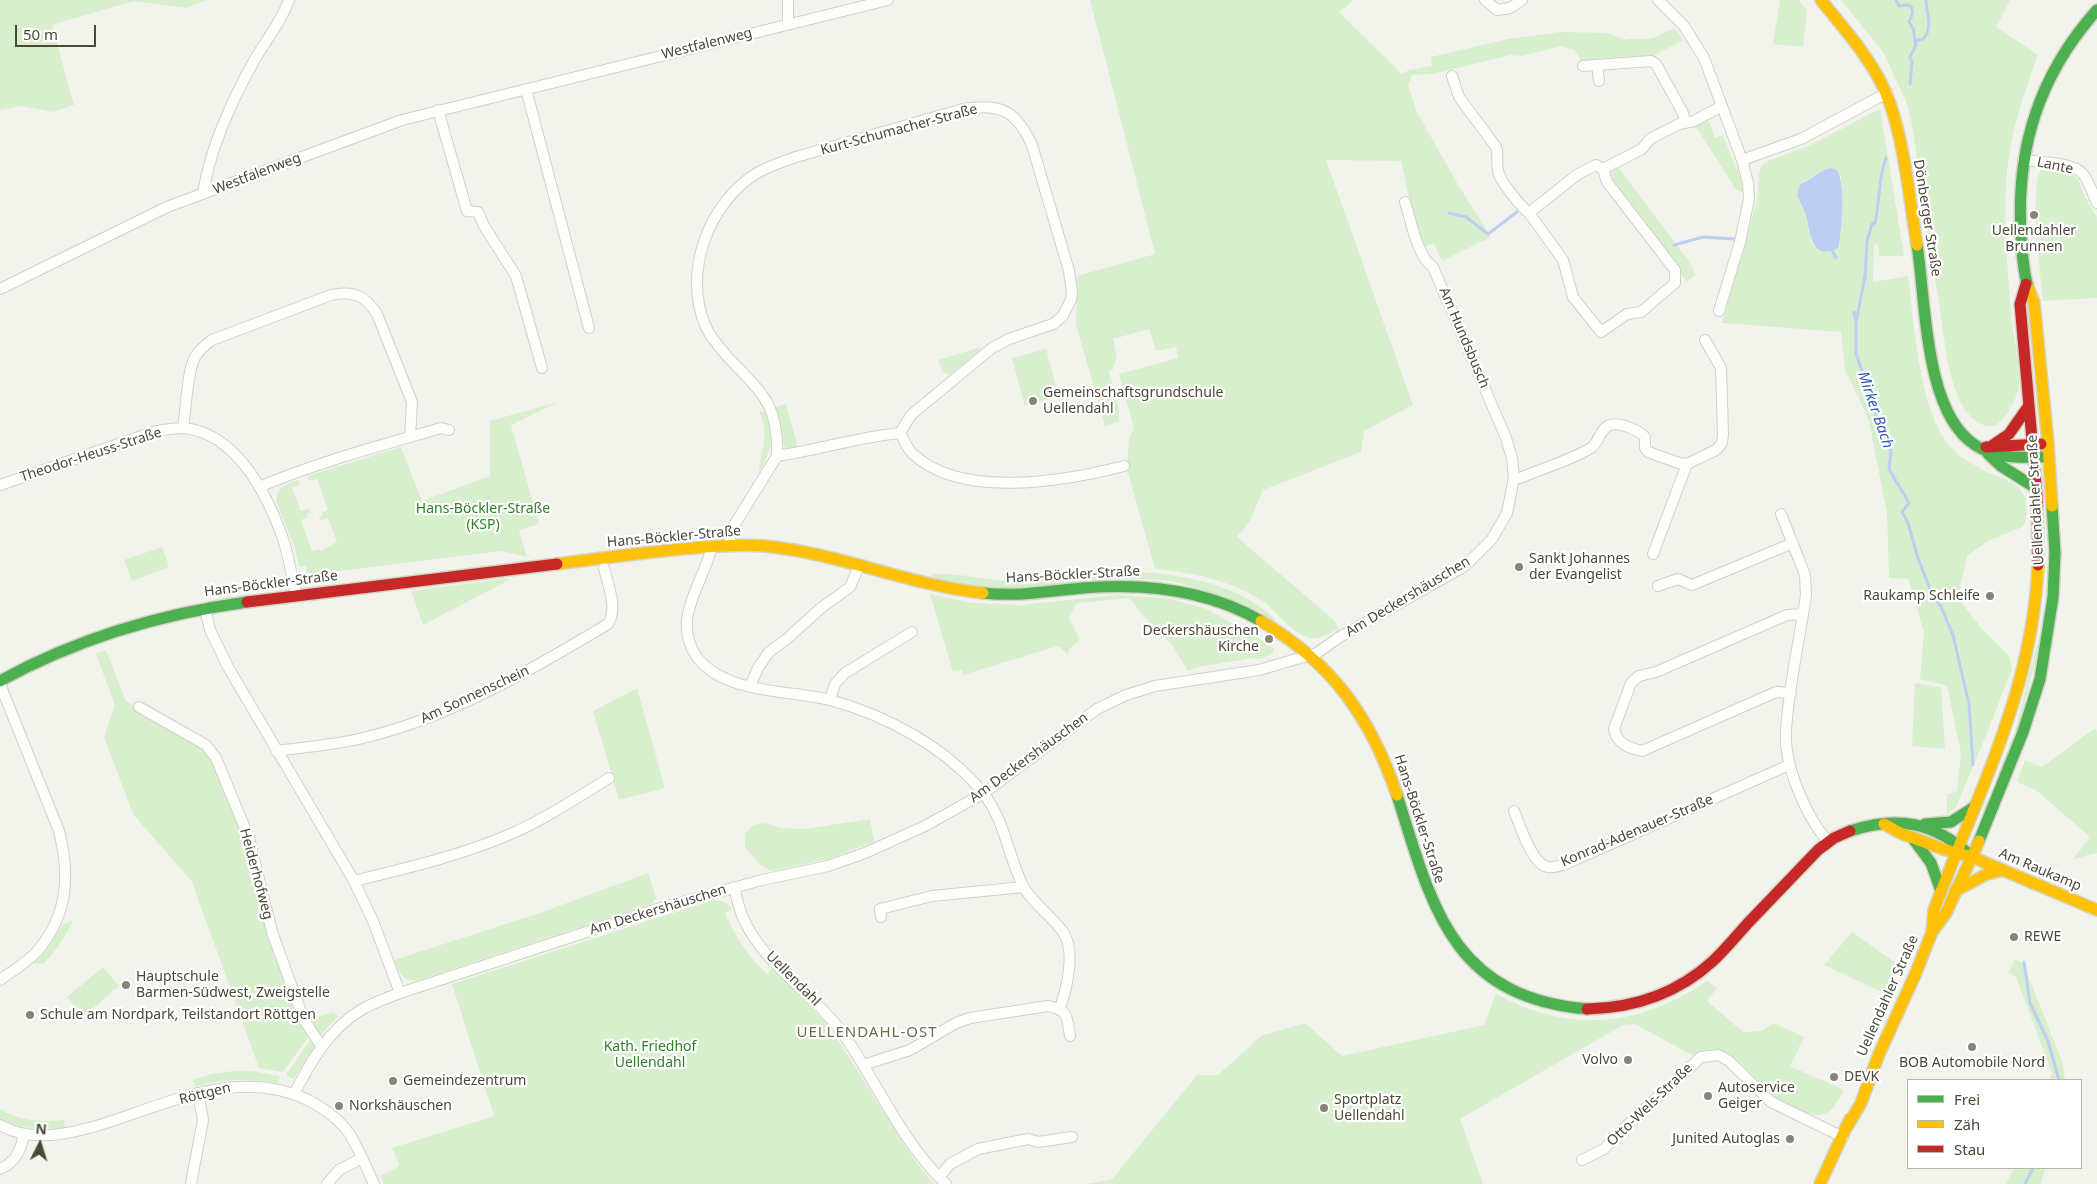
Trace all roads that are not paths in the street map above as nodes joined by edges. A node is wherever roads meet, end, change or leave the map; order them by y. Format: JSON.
{"nodes":[{"id":1,"x":289,"y":0,"type":"edge"},
{"id":2,"x":788,"y":0,"type":"edge"},
{"id":3,"x":888,"y":0,"type":"edge"},
{"id":4,"x":1485,"y":0,"type":"edge"},
{"id":5,"x":1522,"y":0,"type":"edge"},
{"id":6,"x":1658,"y":0,"type":"edge"},
{"id":7,"x":1821,"y":0,"type":"edge"},
{"id":8,"x":2097,"y":10,"type":"edge"},
{"id":9,"x":788,"y":24,"type":"junction"},
{"id":10,"x":1597,"y":65,"type":"junction"},
{"id":11,"x":1583,"y":66,"type":"dead end"},
{"id":12,"x":1452,"y":76,"type":"dead end"},
{"id":13,"x":1599,"y":80,"type":"dead end"},
{"id":14,"x":526,"y":88,"type":"junction"},
{"id":15,"x":1887,"y":93,"type":"junction"},
{"id":16,"x":1722,"y":106,"type":"junction"},
{"id":17,"x":438,"y":110,"type":"junction"},
{"id":18,"x":1685,"y":123,"type":"junction"},
{"id":19,"x":1742,"y":160,"type":"junction"},
{"id":20,"x":2024,"y":160,"type":"junction"},
{"id":21,"x":1603,"y":170,"type":"junction"},
{"id":22,"x":203,"y":194,"type":"junction"},
{"id":23,"x":1405,"y":202,"type":"dead end"},
{"id":24,"x":2097,"y":203,"type":"edge"},
{"id":25,"x":1529,"y":212,"type":"junction"},
{"id":26,"x":2026,"y":284,"type":"junction"},
{"id":27,"x":0,"y":289,"type":"edge"},
{"id":28,"x":1719,"y":311,"type":"dead end"},
{"id":29,"x":590,"y":328,"type":"dead end"},
{"id":30,"x":1705,"y":340,"type":"dead end"},
{"id":31,"x":542,"y":368,"type":"dead end"},
{"id":32,"x":2028,"y":407,"type":"junction"},
{"id":33,"x":183,"y":428,"type":"junction"},
{"id":34,"x":449,"y":430,"type":"dead end"},
{"id":35,"x":900,"y":433,"type":"junction"},
{"id":36,"x":410,"y":437,"type":"junction"},
{"id":37,"x":2048,"y":443,"type":"junction"},
{"id":38,"x":2032,"y":445,"type":"junction"},
{"id":39,"x":1985,"y":447,"type":"junction"},
{"id":40,"x":777,"y":456,"type":"junction"},
{"id":41,"x":2048,"y":457,"type":"junction"},
{"id":42,"x":2034,"y":458,"type":"junction"},
{"id":43,"x":1687,"y":464,"type":"junction"},
{"id":44,"x":1124,"y":466,"type":"dead end"},
{"id":45,"x":1514,"y":478,"type":"junction"},
{"id":46,"x":0,"y":486,"type":"edge"},
{"id":47,"x":259,"y":487,"type":"junction"},
{"id":48,"x":2036,"y":488,"type":"junction"},
{"id":49,"x":1780,"y":514,"type":"dead end"},
{"id":50,"x":1793,"y":543,"type":"junction"},
{"id":51,"x":730,"y":545,"type":"junction"},
{"id":52,"x":712,"y":546,"type":"junction"},
{"id":53,"x":1653,"y":554,"type":"dead end"},
{"id":54,"x":859,"y":566,"type":"junction"},
{"id":55,"x":604,"y":568,"type":"dead end"},
{"id":56,"x":1658,"y":586,"type":"dead end"},
{"id":57,"x":297,"y":596,"type":"junction"},
{"id":58,"x":205,"y":608,"type":"junction"},
{"id":59,"x":1803,"y":614,"type":"junction"},
{"id":60,"x":912,"y":632,"type":"dead end"},
{"id":61,"x":1309,"y":655,"type":"junction"},
{"id":62,"x":0,"y":682,"type":"edge"},
{"id":63,"x":750,"y":686,"type":"junction"},
{"id":64,"x":1791,"y":693,"type":"junction"},
{"id":65,"x":830,"y":700,"type":"junction"},
{"id":66,"x":139,"y":707,"type":"dead end"},
{"id":67,"x":276,"y":751,"type":"junction"},
{"id":68,"x":1789,"y":765,"type":"junction"},
{"id":69,"x":609,"y":778,"type":"dead end"},
{"id":70,"x":984,"y":793,"type":"junction"},
{"id":71,"x":1974,"y":808,"type":"junction"},
{"id":72,"x":1514,"y":811,"type":"dead end"},
{"id":73,"x":1884,"y":824,"type":"junction"},
{"id":74,"x":1920,"y":824,"type":"junction"},
{"id":75,"x":1910,"y":836,"type":"junction"},
{"id":76,"x":1828,"y":842,"type":"junction"},
{"id":77,"x":1958,"y":848,"type":"junction"},
{"id":78,"x":1972,"y":857,"type":"junction"},
{"id":79,"x":2003,"y":870,"type":"junction"},
{"id":80,"x":354,"y":881,"type":"junction"},
{"id":81,"x":734,"y":887,"type":"junction"},
{"id":82,"x":1024,"y":887,"type":"junction"},
{"id":83,"x":1941,"y":891,"type":"junction"},
{"id":84,"x":1955,"y":891,"type":"junction"},
{"id":85,"x":2097,"y":910,"type":"edge"},
{"id":86,"x":881,"y":917,"type":"dead end"},
{"id":87,"x":1932,"y":932,"type":"junction"},
{"id":88,"x":0,"y":980,"type":"edge"},
{"id":89,"x":400,"y":993,"type":"junction"},
{"id":90,"x":1060,"y":1008,"type":"junction"},
{"id":91,"x":1070,"y":1036,"type":"dead end"},
{"id":92,"x":322,"y":1047,"type":"junction"},
{"id":93,"x":863,"y":1065,"type":"junction"},
{"id":94,"x":198,"y":1093,"type":"junction"},
{"id":95,"x":294,"y":1094,"type":"junction"},
{"id":96,"x":0,"y":1125,"type":"edge"},
{"id":97,"x":1845,"y":1132,"type":"junction"},
{"id":98,"x":24,"y":1134,"type":"junction"},
{"id":99,"x":1072,"y":1137,"type":"dead end"},
{"id":100,"x":362,"y":1158,"type":"junction"},
{"id":101,"x":1582,"y":1160,"type":"dead end"},
{"id":102,"x":0,"y":1169,"type":"edge"},
{"id":103,"x":942,"y":1181,"type":"edge"},
{"id":104,"x":191,"y":1184,"type":"edge"},
{"id":105,"x":327,"y":1184,"type":"edge"},
{"id":106,"x":374,"y":1184,"type":"edge"},
{"id":107,"x":1820,"y":1184,"type":"edge"}],
"edges":[{"from":1,"to":22,"type":"street"},
{"from":2,"to":9,"type":"street"},
{"from":3,"to":9,"type":"street","name":"Westfalenweg"},
{"from":4,"to":5,"type":"street"},
{"from":6,"to":16,"type":"street"},
{"from":7,"to":15,"type":"street","name":"Dönberger Straße"},
{"from":8,"to":20,"type":"street","name":"Uellendahler Straße"},
{"from":9,"to":14,"type":"street","name":"Westfalenweg"},
{"from":10,"to":11,"type":"street"},
{"from":10,"to":13,"type":"street"},
{"from":10,"to":18,"type":"street"},
{"from":12,"to":25,"type":"street"},
{"from":14,"to":17,"type":"street","name":"Westfalenweg"},
{"from":14,"to":29,"type":"street"},
{"from":15,"to":19,"type":"street"},
{"from":15,"to":39,"type":"street","name":"Dönberger Straße"},
{"from":16,"to":18,"type":"street"},
{"from":16,"to":19,"type":"street"},
{"from":17,"to":22,"type":"street","name":"Westfalenweg"},
{"from":17,"to":31,"type":"street"},
{"from":18,"to":21,"type":"street"},
{"from":19,"to":28,"type":"street"},
{"from":20,"to":24,"type":"street","name":"Lante"},
{"from":20,"to":26,"type":"street","name":"Uellendahler Straße"},
{"from":21,"to":25,"type":"street"},
{"from":21,"to":25,"type":"street"},
{"from":22,"to":27,"type":"street","name":"Westfalenweg"},
{"from":23,"to":45,"type":"street","name":"Am Hundsbusch"},
{"from":26,"to":32,"type":"street","name":"Uellendahler Straße"},
{"from":26,"to":37,"type":"street","name":"Uellendahler Straße"},
{"from":30,"to":43,"type":"street"},
{"from":32,"to":38,"type":"street","name":"Uellendahler Straße"},
{"from":32,"to":39,"type":"street"},
{"from":33,"to":36,"type":"street"},
{"from":33,"to":46,"type":"street","name":"Theodor-Heuss-Straße"},
{"from":33,"to":47,"type":"street","name":"Theodor-Heuss-Straße"},
{"from":34,"to":36,"type":"street"},
{"from":35,"to":40,"type":"street"},
{"from":35,"to":40,"type":"street","name":"Kurt-Schumacher-Straße"},
{"from":35,"to":44,"type":"street"},
{"from":36,"to":47,"type":"street"},
{"from":37,"to":38,"type":"street"},
{"from":37,"to":41,"type":"street","name":"Uellendahler Straße"},
{"from":38,"to":39,"type":"street"},
{"from":38,"to":42,"type":"street","name":"Uellendahler Straße"},
{"from":39,"to":42,"type":"street","name":"Dönberger Straße"},
{"from":39,"to":48,"type":"street"},
{"from":40,"to":51,"type":"street"},
{"from":41,"to":42,"type":"street","name":"Dönberger Straße"},
{"from":41,"to":78,"type":"street","name":"Uellendahler Straße"},
{"from":42,"to":48,"type":"street","name":"Uellendahler Straße"},
{"from":43,"to":45,"type":"street"},
{"from":43,"to":53,"type":"street"},
{"from":45,"to":61,"type":"street","name":"Am Deckershäuschen"},
{"from":47,"to":57,"type":"street","name":"Theodor-Heuss-Straße"},
{"from":48,"to":71,"type":"street","name":"Uellendahler Straße"},
{"from":49,"to":50,"type":"street"},
{"from":50,"to":56,"type":"street"},
{"from":50,"to":59,"type":"street"},
{"from":51,"to":52,"type":"street","name":"Hans-Böckler-Straße"},
{"from":51,"to":54,"type":"street","name":"Hans-Böckler-Straße"},
{"from":52,"to":57,"type":"street","name":"Hans-Böckler-Straße"},
{"from":52,"to":63,"type":"street"},
{"from":54,"to":61,"type":"street","name":"Hans-Böckler-Straße"},
{"from":54,"to":63,"type":"street"},
{"from":55,"to":67,"type":"street","name":"Am Sonnenschein"},
{"from":57,"to":58,"type":"street","name":"Hans-Böckler-Straße"},
{"from":58,"to":62,"type":"street","name":"Hans-Böckler-Straße"},
{"from":58,"to":67,"type":"street"},
{"from":59,"to":64,"type":"street"},
{"from":59,"to":64,"type":"street"},
{"from":60,"to":65,"type":"street"},
{"from":61,"to":70,"type":"street","name":"Am Deckershäuschen"},
{"from":61,"to":76,"type":"street","name":"Hans-Böckler-Straße"},
{"from":62,"to":88,"type":"street"},
{"from":63,"to":65,"type":"street"},
{"from":64,"to":68,"type":"street"},
{"from":65,"to":70,"type":"street"},
{"from":66,"to":92,"type":"street","name":"Heiderhofweg"},
{"from":67,"to":80,"type":"street"},
{"from":68,"to":72,"type":"street","name":"Konrad-Adenauer-Straße"},
{"from":68,"to":76,"type":"street"},
{"from":69,"to":80,"type":"street"},
{"from":70,"to":81,"type":"street","name":"Am Deckershäuschen"},
{"from":70,"to":82,"type":"street"},
{"from":71,"to":74,"type":"street"},
{"from":71,"to":77,"type":"street","name":"Uellendahler Straße"},
{"from":73,"to":74,"type":"street","name":"Hans-Böckler-Straße"},
{"from":73,"to":75,"type":"street"},
{"from":73,"to":76,"type":"street","name":"Hans-Böckler-Straße"},
{"from":74,"to":77,"type":"street","name":"Hans-Böckler-Straße"},
{"from":75,"to":77,"type":"street"},
{"from":75,"to":83,"type":"street"},
{"from":77,"to":78,"type":"street","name":"Am Raukamp"},
{"from":77,"to":83,"type":"street","name":"Uellendahler Straße"},
{"from":78,"to":79,"type":"street","name":"Am Raukamp"},
{"from":78,"to":84,"type":"street","name":"Uellendahler Straße"},
{"from":79,"to":84,"type":"street"},
{"from":79,"to":85,"type":"street","name":"Am Raukamp"},
{"from":80,"to":89,"type":"street"},
{"from":81,"to":89,"type":"street","name":"Am Deckershäuschen"},
{"from":81,"to":93,"type":"street","name":"Uellendahl"},
{"from":82,"to":86,"type":"street"},
{"from":82,"to":90,"type":"street"},
{"from":83,"to":87,"type":"street","name":"Uellendahler Straße"},
{"from":84,"to":87,"type":"street","name":"Uellendahler Straße"},
{"from":87,"to":97,"type":"street","name":"Uellendahler Straße"},
{"from":89,"to":92,"type":"street","name":"Am Deckershäuschen"},
{"from":90,"to":91,"type":"street"},
{"from":90,"to":93,"type":"street"},
{"from":92,"to":95,"type":"street","name":"Am Deckershäuschen"},
{"from":93,"to":103,"type":"street","name":"Uellendahl"},
{"from":94,"to":95,"type":"street","name":"Röttgen"},
{"from":94,"to":98,"type":"street","name":"Röttgen"},
{"from":94,"to":104,"type":"street"},
{"from":95,"to":100,"type":"street","name":"Röttgen"},
{"from":96,"to":98,"type":"street","name":"Röttgen"},
{"from":97,"to":101,"type":"street","name":"Otto-Wels-Straße"},
{"from":97,"to":107,"type":"street","name":"Uellendahler Straße"},
{"from":98,"to":102,"type":"street"},
{"from":99,"to":103,"type":"street"},
{"from":100,"to":105,"type":"street"},
{"from":100,"to":106,"type":"street","name":"Röttgen"}]}
